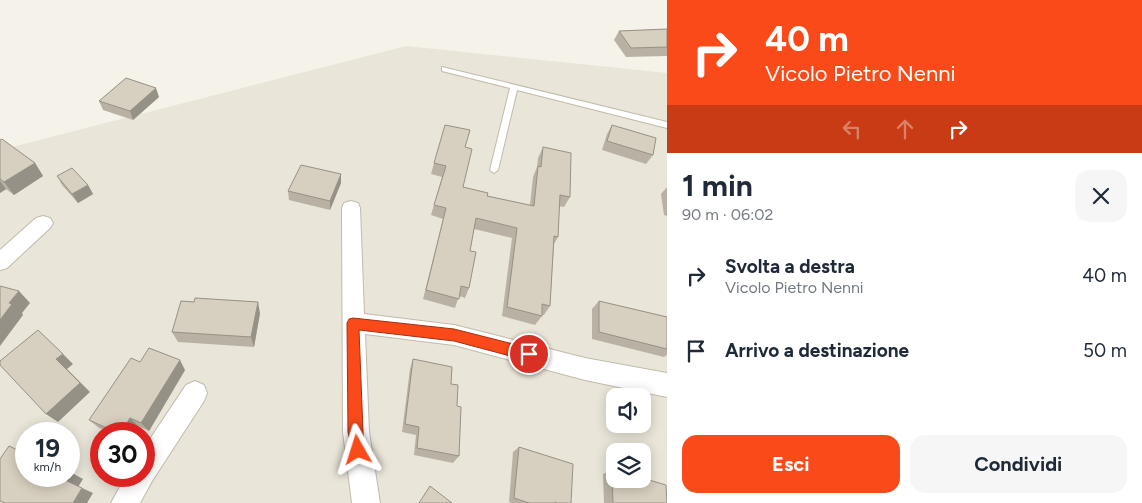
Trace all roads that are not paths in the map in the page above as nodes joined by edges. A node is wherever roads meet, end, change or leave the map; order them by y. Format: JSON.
{"nodes":[{"id":1,"x":445,"y":69,"type":"dead end"},
{"id":2,"x":514,"y":86,"type":"junction"},
{"id":3,"x":667,"y":125,"type":"edge"},
{"id":4,"x":494,"y":170,"type":"dead end"},
{"id":5,"x":351,"y":208,"type":"dead end"},
{"id":6,"x":43,"y":223,"type":"dead end"},
{"id":7,"x":0,"y":262,"type":"edge"},
{"id":8,"x":353,"y":323,"type":"junction"},
{"id":9,"x":667,"y":385,"type":"edge"},
{"id":10,"x":195,"y":393,"type":"dead end"},
{"id":11,"x":155,"y":454,"type":"edge"},
{"id":12,"x":134,"y":487,"type":"edge"},
{"id":13,"x":125,"y":503,"type":"edge"},
{"id":14,"x":366,"y":503,"type":"edge"}],
"edges":[{"from":1,"to":2,"type":"lane"},
{"from":2,"to":3,"type":"lane"},
{"from":2,"to":4,"type":"lane"},
{"from":5,"to":8,"type":"street"},
{"from":6,"to":7,"type":"street"},
{"from":8,"to":9,"type":"street"},
{"from":8,"to":14,"type":"street"},
{"from":10,"to":11,"type":"street"},
{"from":12,"to":13,"type":"street"}]}
